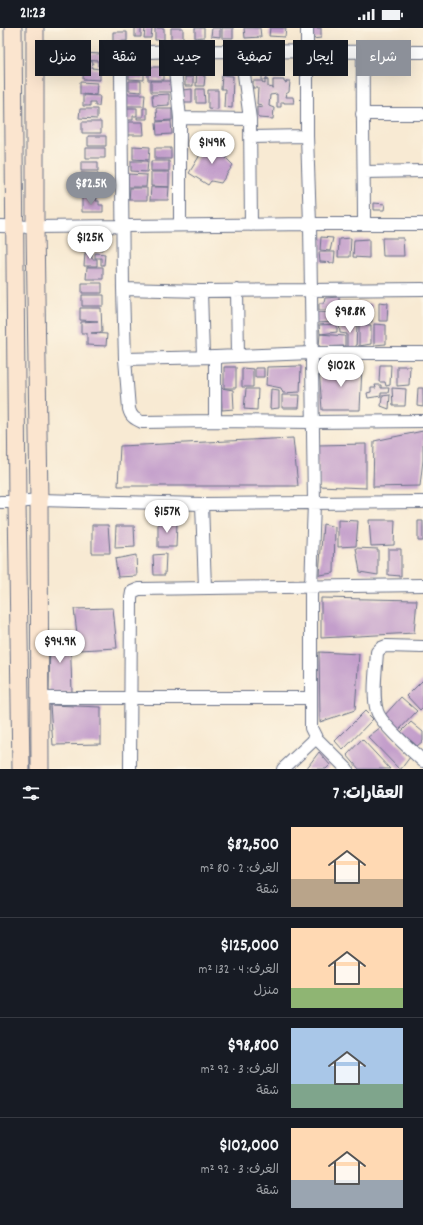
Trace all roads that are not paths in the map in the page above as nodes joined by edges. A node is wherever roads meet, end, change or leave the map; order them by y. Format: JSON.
{"nodes":[{"id":1,"x":13,"y":28,"type":"edge"},
{"id":2,"x":35,"y":28,"type":"edge"},
{"id":3,"x":307,"y":28,"type":"edge"},
{"id":4,"x":306,"y":40,"type":"edge"},
{"id":5,"x":411,"y":52,"type":"edge"},
{"id":6,"x":423,"y":52,"type":"edge"},
{"id":7,"x":159,"y":53,"type":"edge"},
{"id":8,"x":176,"y":76,"type":"edge"},
{"id":9,"x":244,"y":76,"type":"edge"},
{"id":10,"x":306,"y":76,"type":"edge"},
{"id":11,"x":363,"y":76,"type":"edge"},
{"id":12,"x":362,"y":114,"type":"junction"},
{"id":13,"x":423,"y":114,"type":"edge"},
{"id":14,"x":180,"y":118,"type":"junction"},
{"id":15,"x":250,"y":119,"type":"junction"},
{"id":16,"x":307,"y":136,"type":"junction"},
{"id":17,"x":250,"y":137,"type":"junction"},
{"id":18,"x":423,"y":171,"type":"edge"},
{"id":19,"x":364,"y":172,"type":"junction"},
{"id":20,"x":310,"y":224,"type":"junction"},
{"id":21,"x":364,"y":224,"type":"junction"},
{"id":22,"x":423,"y":224,"type":"edge"},
{"id":23,"x":180,"y":225,"type":"junction"},
{"id":24,"x":251,"y":225,"type":"junction"},
{"id":25,"x":7,"y":226,"type":"edge"},
{"id":26,"x":123,"y":226,"type":"junction"},
{"id":27,"x":35,"y":227,"type":"junction"},
{"id":28,"x":123,"y":289,"type":"junction"},
{"id":29,"x":311,"y":289,"type":"junction"},
{"id":30,"x":423,"y":289,"type":"edge"},
{"id":31,"x":237,"y":290,"type":"junction"},
{"id":32,"x":201,"y":291,"type":"junction"},
{"id":33,"x":311,"y":353,"type":"junction"},
{"id":34,"x":423,"y":353,"type":"edge"},
{"id":35,"x":238,"y":356,"type":"junction"},
{"id":36,"x":209,"y":357,"type":"junction"},
{"id":37,"x":125,"y":359,"type":"junction"},
{"id":38,"x":215,"y":421,"type":"junction"},
{"id":39,"x":423,"y":421,"type":"edge"},
{"id":40,"x":312,"y":422,"type":"junction"},
{"id":41,"x":40,"y":500,"type":"junction"},
{"id":42,"x":8,"y":502,"type":"edge"},
{"id":43,"x":423,"y":502,"type":"edge"},
{"id":44,"x":314,"y":503,"type":"junction"},
{"id":45,"x":202,"y":504,"type":"junction"},
{"id":46,"x":423,"y":586,"type":"edge"},
{"id":47,"x":311,"y":587,"type":"junction"},
{"id":48,"x":205,"y":588,"type":"junction"},
{"id":49,"x":423,"y":647,"type":"edge"},
{"id":50,"x":39,"y":698,"type":"junction"},
{"id":51,"x":130,"y":698,"type":"junction"},
{"id":52,"x":311,"y":698,"type":"junction"},
{"id":53,"x":316,"y":738,"type":"junction"},
{"id":54,"x":422,"y":758,"type":"edge"},
{"id":55,"x":21,"y":769,"type":"edge"},
{"id":56,"x":40,"y":769,"type":"edge"},
{"id":57,"x":130,"y":769,"type":"edge"},
{"id":58,"x":283,"y":769,"type":"edge"},
{"id":59,"x":347,"y":769,"type":"edge"}],
"edges":[{"from":1,"to":25,"type":"street"},
{"from":2,"to":27,"type":"street"},
{"from":3,"to":4,"type":"street"},
{"from":5,"to":6,"type":"street"},
{"from":7,"to":26,"type":"street"},
{"from":8,"to":14,"type":"street"},
{"from":9,"to":15,"type":"street"},
{"from":10,"to":16,"type":"street"},
{"from":11,"to":12,"type":"street"},
{"from":12,"to":13,"type":"street"},
{"from":12,"to":19,"type":"street"},
{"from":14,"to":15,"type":"street"},
{"from":14,"to":23,"type":"street"},
{"from":15,"to":17,"type":"street"},
{"from":16,"to":17,"type":"street"},
{"from":16,"to":20,"type":"street"},
{"from":17,"to":24,"type":"street"},
{"from":18,"to":19,"type":"street"},
{"from":19,"to":21,"type":"street"},
{"from":20,"to":21,"type":"street"},
{"from":20,"to":24,"type":"street"},
{"from":20,"to":29,"type":"street"},
{"from":21,"to":22,"type":"street"},
{"from":23,"to":24,"type":"street"},
{"from":23,"to":26,"type":"street"},
{"from":25,"to":27,"type":"street"},
{"from":25,"to":42,"type":"street"},
{"from":26,"to":27,"type":"street"},
{"from":26,"to":28,"type":"street"},
{"from":27,"to":41,"type":"street"},
{"from":28,"to":32,"type":"street"},
{"from":28,"to":37,"type":"street"},
{"from":29,"to":30,"type":"street"},
{"from":29,"to":31,"type":"street"},
{"from":29,"to":33,"type":"street"},
{"from":31,"to":32,"type":"street"},
{"from":31,"to":35,"type":"street"},
{"from":32,"to":36,"type":"street"},
{"from":33,"to":34,"type":"street"},
{"from":33,"to":35,"type":"street"},
{"from":33,"to":40,"type":"street"},
{"from":35,"to":36,"type":"street"},
{"from":36,"to":37,"type":"street"},
{"from":36,"to":38,"type":"street"},
{"from":37,"to":38,"type":"street"},
{"from":38,"to":40,"type":"street"},
{"from":39,"to":40,"type":"street"},
{"from":40,"to":44,"type":"street"},
{"from":41,"to":42,"type":"street"},
{"from":41,"to":45,"type":"street"},
{"from":41,"to":50,"type":"street"},
{"from":42,"to":55,"type":"street"},
{"from":43,"to":44,"type":"street"},
{"from":44,"to":45,"type":"street"},
{"from":44,"to":47,"type":"street"},
{"from":45,"to":48,"type":"street"},
{"from":46,"to":47,"type":"street"},
{"from":47,"to":48,"type":"street"},
{"from":47,"to":52,"type":"street"},
{"from":48,"to":51,"type":"street"},
{"from":49,"to":54,"type":"street"},
{"from":50,"to":51,"type":"street"},
{"from":50,"to":56,"type":"street"},
{"from":51,"to":52,"type":"street"},
{"from":51,"to":57,"type":"street"},
{"from":52,"to":53,"type":"street"},
{"from":53,"to":58,"type":"street"},
{"from":53,"to":59,"type":"street"}]}
